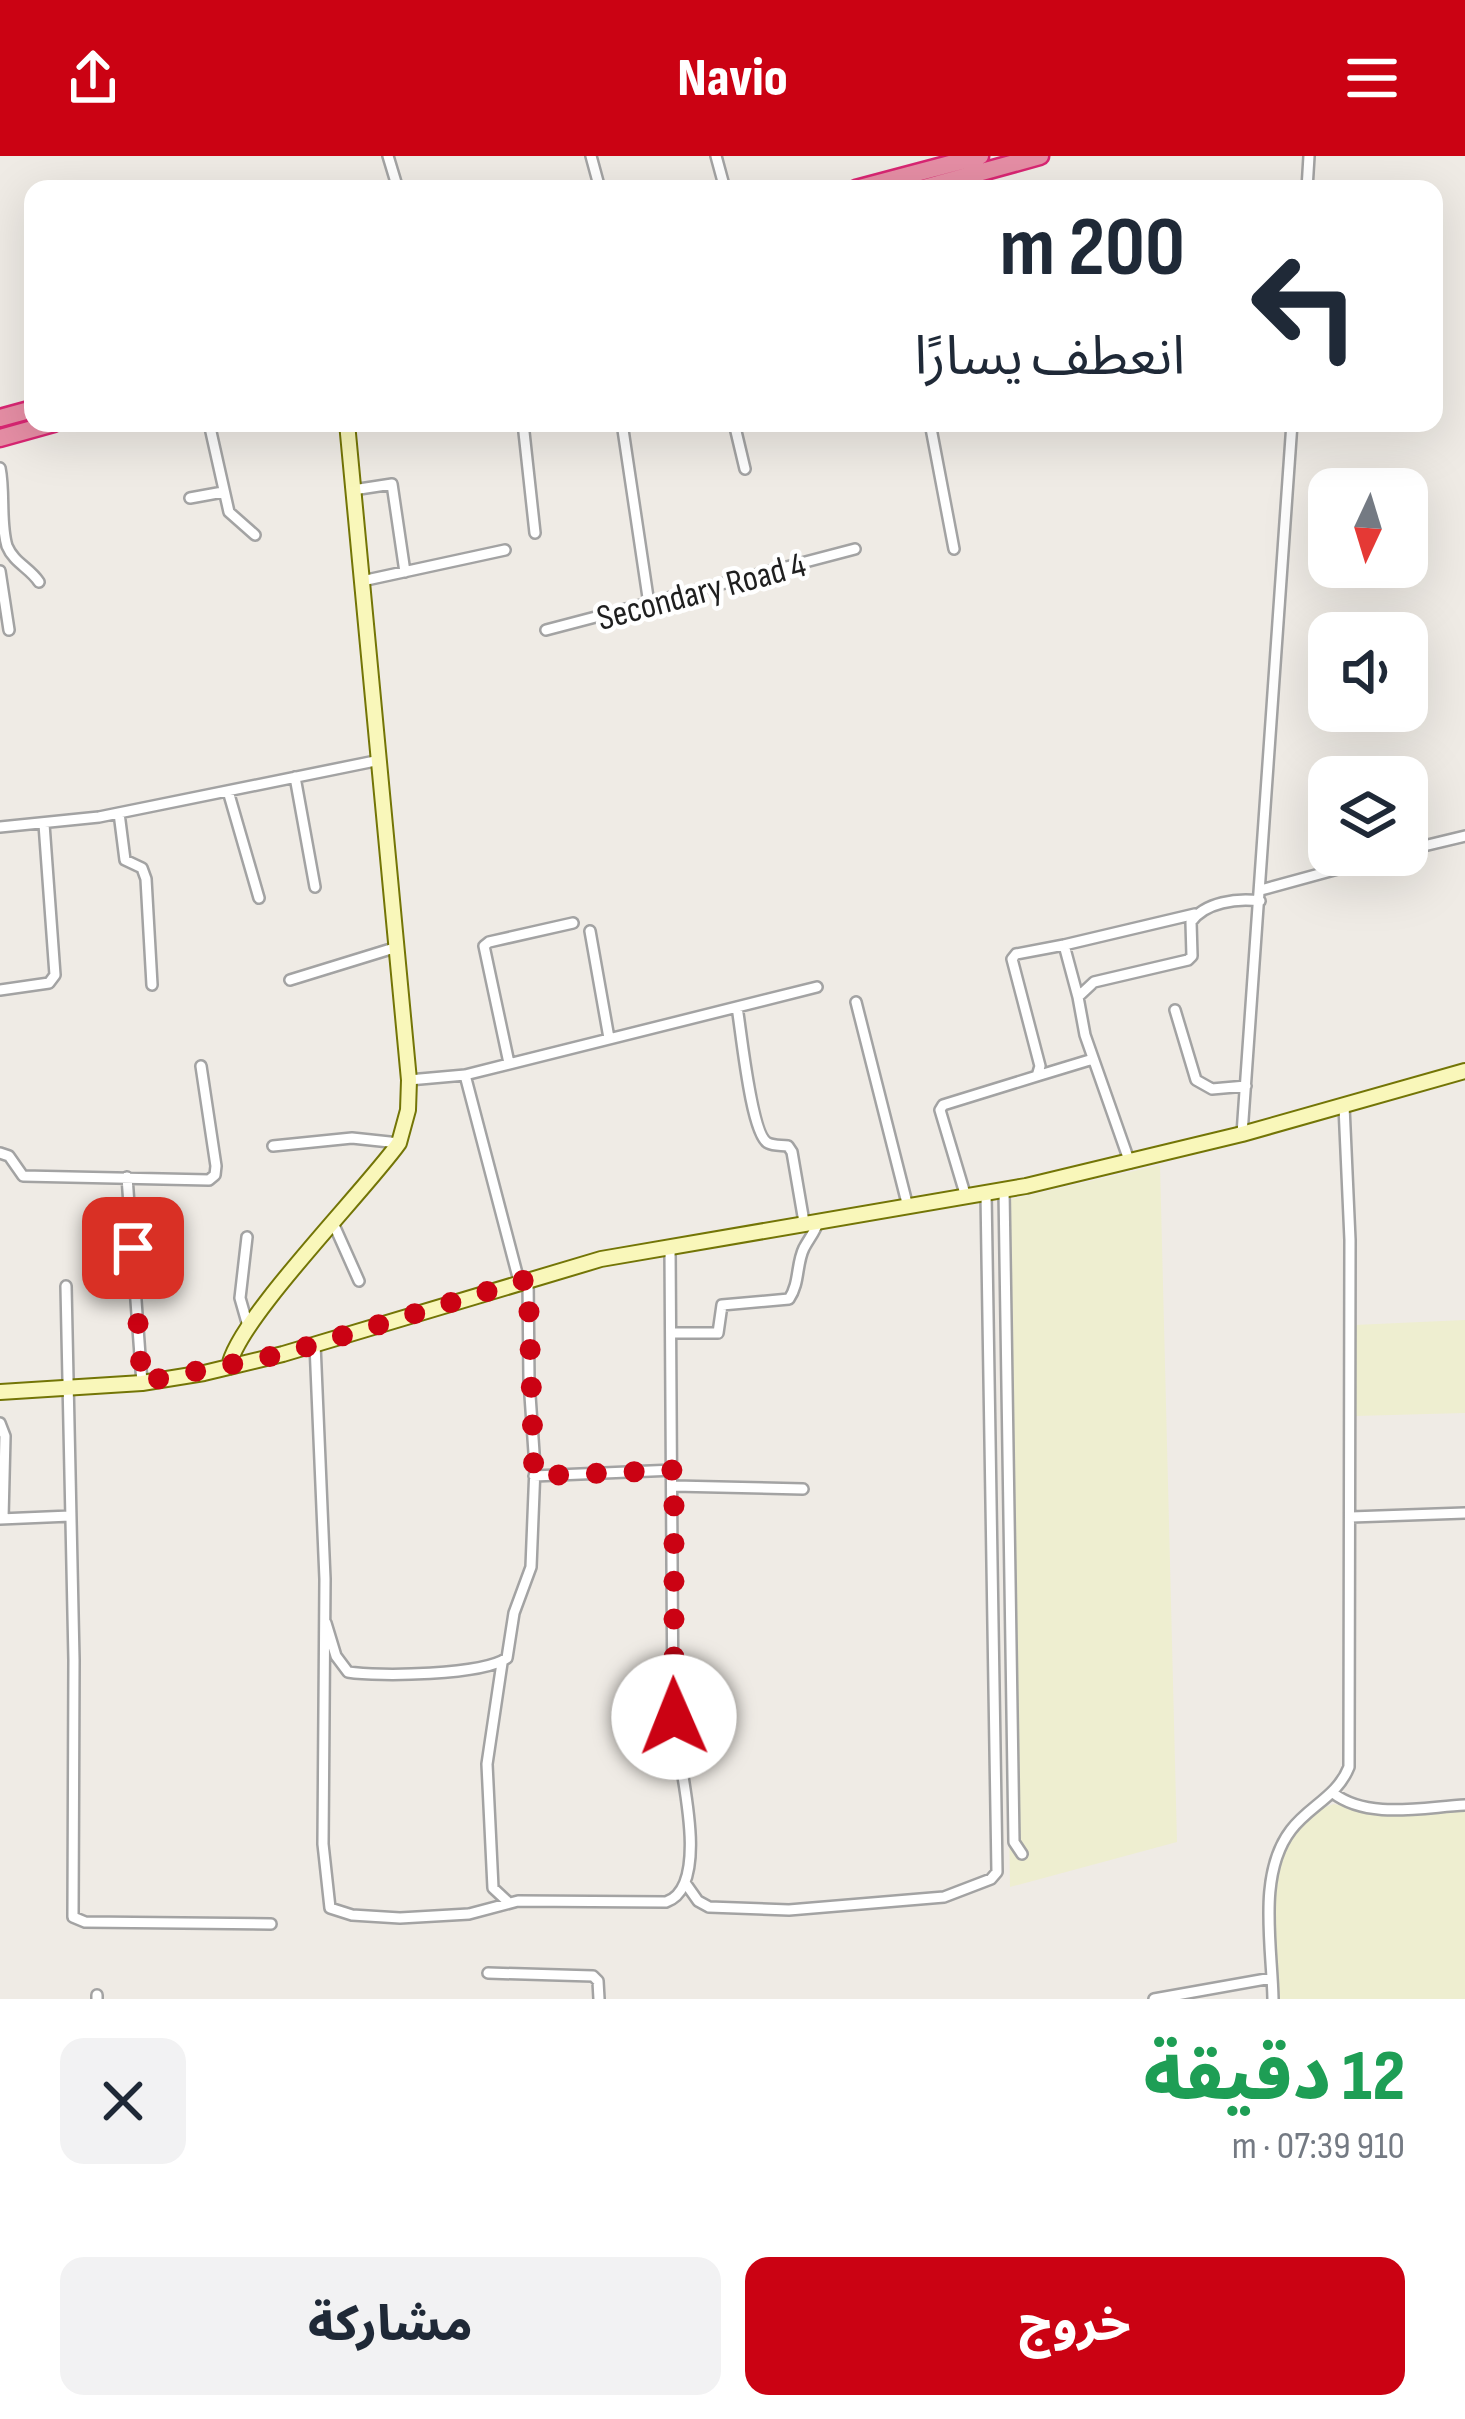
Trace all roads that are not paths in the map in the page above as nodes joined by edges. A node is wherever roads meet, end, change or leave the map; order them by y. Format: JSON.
{"nodes":[{"id":1,"x":980,"y":156,"type":"edge"},
{"id":2,"x":1040,"y":156,"type":"edge"},
{"id":3,"x":890,"y":180,"type":"edge"},
{"id":4,"x":953,"y":180,"type":"edge"},
{"id":5,"x":210,"y":432,"type":"edge"},
{"id":6,"x":348,"y":432,"type":"edge"},
{"id":7,"x":524,"y":432,"type":"edge"},
{"id":8,"x":623,"y":432,"type":"edge"},
{"id":9,"x":736,"y":432,"type":"edge"},
{"id":10,"x":932,"y":432,"type":"edge"},
{"id":11,"x":1291,"y":432,"type":"edge"},
{"id":12,"x":0,"y":468,"type":"edge"},
{"id":13,"x":745,"y":470,"type":"dead end"},
{"id":14,"x":353,"y":490,"type":"junction"},
{"id":15,"x":223,"y":492,"type":"junction"},
{"id":16,"x":190,"y":498,"type":"dead end"},
{"id":17,"x":535,"y":532,"type":"dead end"},
{"id":18,"x":255,"y":535,"type":"dead end"},
{"id":19,"x":855,"y":549,"type":"dead end"},
{"id":20,"x":954,"y":549,"type":"dead end"},
{"id":21,"x":505,"y":550,"type":"dead end"},
{"id":22,"x":0,"y":571,"type":"edge"},
{"id":23,"x":405,"y":572,"type":"junction"},
{"id":24,"x":362,"y":580,"type":"junction"},
{"id":25,"x":39,"y":582,"type":"dead end"},
{"id":26,"x":649,"y":604,"type":"junction"},
{"id":27,"x":9,"y":629,"type":"dead end"},
{"id":28,"x":546,"y":630,"type":"dead end"},
{"id":29,"x":380,"y":760,"type":"junction"},
{"id":30,"x":295,"y":777,"type":"junction"},
{"id":31,"x":227,"y":791,"type":"junction"},
{"id":32,"x":119,"y":813,"type":"junction"},
{"id":33,"x":44,"y":824,"type":"junction"},
{"id":34,"x":0,"y":827,"type":"edge"},
{"id":35,"x":1465,"y":836,"type":"edge"},
{"id":36,"x":1428,"y":845,"type":"edge"},
{"id":37,"x":1323,"y":876,"type":"edge"},
{"id":38,"x":315,"y":887,"type":"dead end"},
{"id":39,"x":1261,"y":896,"type":"junction"},
{"id":40,"x":259,"y":898,"type":"dead end"},
{"id":41,"x":1195,"y":914,"type":"junction"},
{"id":42,"x":573,"y":923,"type":"dead end"},
{"id":43,"x":590,"y":931,"type":"dead end"},
{"id":44,"x":1064,"y":945,"type":"junction"},
{"id":45,"x":394,"y":948,"type":"junction"},
{"id":46,"x":290,"y":980,"type":"dead end"},
{"id":47,"x":152,"y":985,"type":"dead end"},
{"id":48,"x":817,"y":987,"type":"dead end"},
{"id":49,"x":0,"y":990,"type":"edge"},
{"id":50,"x":1078,"y":997,"type":"junction"},
{"id":51,"x":856,"y":1003,"type":"dead end"},
{"id":52,"x":737,"y":1007,"type":"junction"},
{"id":53,"x":1175,"y":1010,"type":"dead end"},
{"id":54,"x":609,"y":1038,"type":"junction"},
{"id":55,"x":1093,"y":1059,"type":"junction"},
{"id":56,"x":509,"y":1063,"type":"junction"},
{"id":57,"x":201,"y":1066,"type":"dead end"},
{"id":58,"x":1465,"y":1071,"type":"edge"},
{"id":59,"x":465,"y":1075,"type":"junction"},
{"id":60,"x":1037,"y":1076,"type":"junction"},
{"id":61,"x":409,"y":1081,"type":"junction"},
{"id":62,"x":1246,"y":1086,"type":"junction"},
{"id":63,"x":1344,"y":1106,"type":"junction"},
{"id":64,"x":1242,"y":1134,"type":"junction"},
{"id":65,"x":399,"y":1143,"type":"junction"},
{"id":66,"x":274,"y":1146,"type":"dead end"},
{"id":67,"x":0,"y":1154,"type":"edge"},
{"id":68,"x":1130,"y":1163,"type":"junction"},
{"id":69,"x":127,"y":1177,"type":"junction"},
{"id":70,"x":1004,"y":1190,"type":"junction"},
{"id":71,"x":986,"y":1193,"type":"junction"},
{"id":72,"x":966,"y":1197,"type":"junction"},
{"id":73,"x":908,"y":1207,"type":"junction"},
{"id":74,"x":811,"y":1221,"type":"junction"},
{"id":75,"x":334,"y":1225,"type":"junction"},
{"id":76,"x":247,"y":1237,"type":"dead end"},
{"id":77,"x":670,"y":1244,"type":"junction"},
{"id":78,"x":523,"y":1280,"type":"junction"},
{"id":79,"x":359,"y":1281,"type":"dead end"},
{"id":80,"x":66,"y":1286,"type":"dead end"},
{"id":81,"x":248,"y":1326,"type":"junction"},
{"id":82,"x":671,"y":1333,"type":"junction"},
{"id":83,"x":315,"y":1344,"type":"junction"},
{"id":84,"x":229,"y":1367,"type":"junction"},
{"id":85,"x":142,"y":1382,"type":"junction"},
{"id":86,"x":68,"y":1388,"type":"junction"},
{"id":87,"x":0,"y":1393,"type":"edge"},
{"id":88,"x":0,"y":1424,"type":"edge"},
{"id":89,"x":674,"y":1470,"type":"junction"},
{"id":90,"x":534,"y":1476,"type":"junction"},
{"id":91,"x":674,"y":1486,"type":"junction"},
{"id":92,"x":802,"y":1489,"type":"dead end"},
{"id":93,"x":1465,"y":1513,"type":"edge"},
{"id":94,"x":70,"y":1516,"type":"junction"},
{"id":95,"x":1351,"y":1517,"type":"junction"},
{"id":96,"x":2,"y":1518,"type":"edge"},
{"id":97,"x":323,"y":1612,"type":"junction"},
{"id":98,"x":502,"y":1663,"type":"junction"},
{"id":99,"x":1333,"y":1793,"type":"junction"},
{"id":100,"x":1465,"y":1805,"type":"edge"},
{"id":101,"x":1022,"y":1854,"type":"dead end"},
{"id":102,"x":686,"y":1885,"type":"junction"},
{"id":103,"x":507,"y":1901,"type":"junction"},
{"id":104,"x":271,"y":1924,"type":"dead end"},
{"id":105,"x":488,"y":1973,"type":"dead end"},
{"id":106,"x":1272,"y":1978,"type":"junction"},
{"id":107,"x":599,"y":1999,"type":"edge"},
{"id":108,"x":1154,"y":1999,"type":"edge"},
{"id":109,"x":1273,"y":1999,"type":"edge"}],
"edges":[{"from":1,"to":3,"type":"highway"},
{"from":2,"to":4,"type":"highway"},
{"from":5,"to":15,"type":"street"},
{"from":6,"to":14,"type":"street"},
{"from":7,"to":17,"type":"street"},
{"from":8,"to":26,"type":"street"},
{"from":9,"to":13,"type":"street"},
{"from":10,"to":20,"type":"street"},
{"from":11,"to":39,"type":"street"},
{"from":12,"to":25,"type":"street"},
{"from":14,"to":23,"type":"street"},
{"from":14,"to":24,"type":"street"},
{"from":15,"to":16,"type":"street"},
{"from":15,"to":18,"type":"street"},
{"from":19,"to":26,"type":"street","name":"Secondary Road 4"},
{"from":21,"to":23,"type":"street"},
{"from":22,"to":27,"type":"street"},
{"from":23,"to":24,"type":"street"},
{"from":24,"to":29,"type":"street"},
{"from":26,"to":28,"type":"street","name":"Secondary Road 4"},
{"from":29,"to":30,"type":"street"},
{"from":29,"to":45,"type":"street"},
{"from":30,"to":31,"type":"street"},
{"from":30,"to":38,"type":"street"},
{"from":31,"to":32,"type":"street"},
{"from":31,"to":40,"type":"street"},
{"from":32,"to":33,"type":"street"},
{"from":32,"to":47,"type":"street"},
{"from":33,"to":34,"type":"street"},
{"from":33,"to":49,"type":"street"},
{"from":35,"to":36,"type":"street"},
{"from":37,"to":39,"type":"street"},
{"from":39,"to":41,"type":"street"},
{"from":39,"to":62,"type":"street"},
{"from":41,"to":44,"type":"street"},
{"from":41,"to":50,"type":"street"},
{"from":42,"to":56,"type":"street"},
{"from":43,"to":54,"type":"street"},
{"from":44,"to":50,"type":"street"},
{"from":44,"to":60,"type":"street"},
{"from":45,"to":46,"type":"street"},
{"from":45,"to":61,"type":"street"},
{"from":48,"to":52,"type":"street"},
{"from":50,"to":55,"type":"street"},
{"from":51,"to":73,"type":"street"},
{"from":52,"to":54,"type":"street"},
{"from":52,"to":74,"type":"street"},
{"from":53,"to":62,"type":"street"},
{"from":54,"to":56,"type":"street"},
{"from":55,"to":60,"type":"street"},
{"from":55,"to":68,"type":"street"},
{"from":56,"to":59,"type":"street"},
{"from":57,"to":69,"type":"street"},
{"from":58,"to":63,"type":"street"},
{"from":59,"to":61,"type":"street"},
{"from":59,"to":78,"type":"street"},
{"from":60,"to":72,"type":"street"},
{"from":61,"to":65,"type":"street"},
{"from":62,"to":64,"type":"street"},
{"from":63,"to":64,"type":"street"},
{"from":63,"to":95,"type":"street"},
{"from":64,"to":68,"type":"street"},
{"from":65,"to":66,"type":"street"},
{"from":65,"to":75,"type":"street"},
{"from":67,"to":69,"type":"street"},
{"from":68,"to":70,"type":"street"},
{"from":69,"to":85,"type":"street"},
{"from":70,"to":71,"type":"street"},
{"from":70,"to":101,"type":"street"},
{"from":71,"to":72,"type":"street"},
{"from":71,"to":102,"type":"street"},
{"from":72,"to":73,"type":"street"},
{"from":73,"to":74,"type":"street"},
{"from":74,"to":77,"type":"street"},
{"from":74,"to":82,"type":"street"},
{"from":75,"to":79,"type":"street"},
{"from":75,"to":81,"type":"street"},
{"from":76,"to":81,"type":"street"},
{"from":77,"to":78,"type":"street"},
{"from":77,"to":82,"type":"street"},
{"from":78,"to":83,"type":"street"},
{"from":78,"to":90,"type":"street"},
{"from":80,"to":86,"type":"street"},
{"from":81,"to":84,"type":"street"},
{"from":82,"to":89,"type":"street"},
{"from":83,"to":84,"type":"street"},
{"from":83,"to":97,"type":"street"},
{"from":84,"to":85,"type":"street"},
{"from":85,"to":86,"type":"street"},
{"from":86,"to":87,"type":"street"},
{"from":86,"to":94,"type":"street"},
{"from":88,"to":96,"type":"street"},
{"from":89,"to":90,"type":"street"},
{"from":89,"to":91,"type":"street"},
{"from":90,"to":98,"type":"street"},
{"from":91,"to":92,"type":"street"},
{"from":91,"to":102,"type":"street"},
{"from":93,"to":95,"type":"street"},
{"from":94,"to":96,"type":"street"},
{"from":94,"to":104,"type":"street"},
{"from":95,"to":99,"type":"street"},
{"from":97,"to":98,"type":"street"},
{"from":97,"to":103,"type":"street"},
{"from":98,"to":103,"type":"street"},
{"from":99,"to":100,"type":"street"},
{"from":99,"to":106,"type":"street"},
{"from":102,"to":103,"type":"street"},
{"from":105,"to":107,"type":"street"},
{"from":106,"to":108,"type":"street"},
{"from":106,"to":109,"type":"street"}]}
